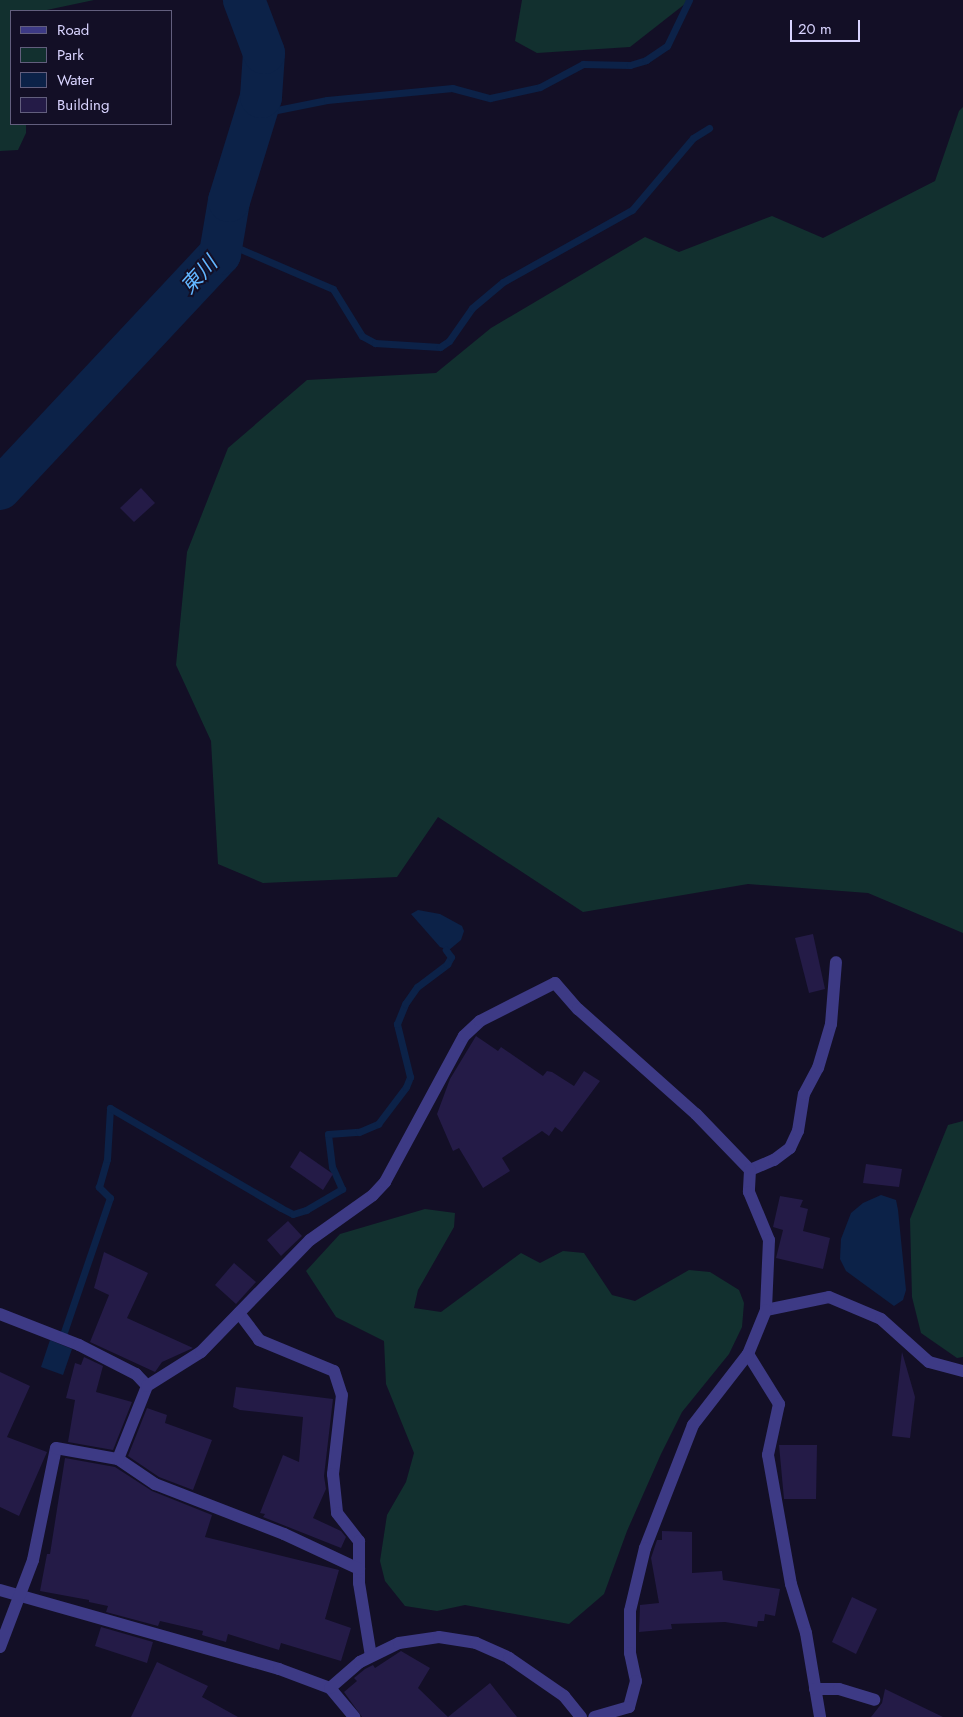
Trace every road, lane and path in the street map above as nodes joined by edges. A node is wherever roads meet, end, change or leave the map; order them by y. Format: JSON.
{"nodes":[{"id":1,"x":836,"y":962,"type":"dead end"},
{"id":2,"x":750,"y":1170,"type":"junction"},
{"id":3,"x":766,"y":1310,"type":"junction"},
{"id":4,"x":239,"y":1313,"type":"junction"},
{"id":5,"x":0,"y":1314,"type":"edge"},
{"id":6,"x":748,"y":1354,"type":"junction"},
{"id":7,"x":963,"y":1371,"type":"edge"},
{"id":8,"x":147,"y":1386,"type":"junction"},
{"id":9,"x":118,"y":1459,"type":"junction"},
{"id":10,"x":359,"y":1568,"type":"junction"},
{"id":11,"x":0,"y":1590,"type":"edge"},
{"id":12,"x":22,"y":1596,"type":"junction"},
{"id":13,"x":0,"y":1647,"type":"edge"},
{"id":14,"x":371,"y":1656,"type":"junction"},
{"id":15,"x":330,"y":1688,"type":"junction"},
{"id":16,"x":815,"y":1689,"type":"junction"},
{"id":17,"x":874,"y":1700,"type":"dead end"},
{"id":18,"x":354,"y":1717,"type":"edge"},
{"id":19,"x":581,"y":1717,"type":"edge"},
{"id":20,"x":594,"y":1717,"type":"edge"},
{"id":21,"x":820,"y":1717,"type":"edge"}],
"edges":[{"from":1,"to":2,"type":"street"},
{"from":2,"to":3,"type":"street"},
{"from":2,"to":4,"type":"street"},
{"from":3,"to":6,"type":"street"},
{"from":3,"to":7,"type":"street"},
{"from":4,"to":8,"type":"street"},
{"from":4,"to":10,"type":"street"},
{"from":5,"to":8,"type":"street"},
{"from":6,"to":16,"type":"street"},
{"from":6,"to":20,"type":"street"},
{"from":8,"to":9,"type":"street"},
{"from":9,"to":10,"type":"street"},
{"from":9,"to":12,"type":"street"},
{"from":10,"to":14,"type":"street"},
{"from":11,"to":12,"type":"street"},
{"from":12,"to":13,"type":"street"},
{"from":12,"to":15,"type":"street"},
{"from":14,"to":15,"type":"street"},
{"from":14,"to":19,"type":"street"},
{"from":15,"to":18,"type":"street"},
{"from":16,"to":17,"type":"street"},
{"from":16,"to":21,"type":"street"}]}
